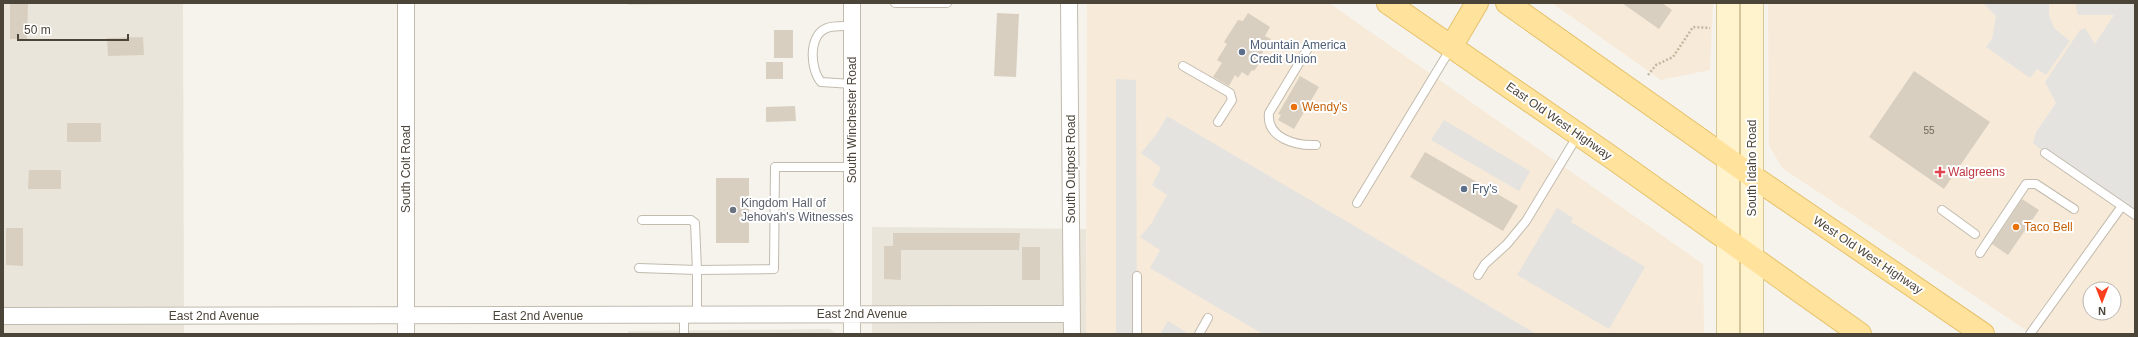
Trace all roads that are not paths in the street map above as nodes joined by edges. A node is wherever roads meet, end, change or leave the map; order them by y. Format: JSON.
{"nodes":[{"id":1,"x":406,"y":3,"type":"edge"},
{"id":2,"x":852,"y":3,"type":"edge"},
{"id":3,"x":895,"y":3,"type":"edge"},
{"id":4,"x":947,"y":3,"type":"edge"},
{"id":5,"x":1070,"y":3,"type":"edge"},
{"id":6,"x":1388,"y":3,"type":"edge"},
{"id":7,"x":1477,"y":3,"type":"edge"},
{"id":8,"x":1507,"y":3,"type":"edge"},
{"id":9,"x":1728,"y":3,"type":"edge"},
{"id":10,"x":1752,"y":3,"type":"edge"},
{"id":11,"x":852,"y":26,"type":"junction"},
{"id":12,"x":1451,"y":47,"type":"junction"},
{"id":13,"x":1306,"y":50,"type":"dead end"},
{"id":14,"x":1184,"y":66,"type":"dead end"},
{"id":15,"x":852,"y":84,"type":"junction"},
{"id":16,"x":1218,"y":122,"type":"dead end"},
{"id":17,"x":1579,"y":134,"type":"junction"},
{"id":18,"x":1316,"y":145,"type":"dead end"},
{"id":19,"x":2045,"y":153,"type":"dead end"},
{"id":20,"x":1728,"y":159,"type":"junction"},
{"id":21,"x":852,"y":167,"type":"junction"},
{"id":22,"x":1752,"y":176,"type":"junction"},
{"id":23,"x":1357,"y":203,"type":"dead end"},
{"id":24,"x":2122,"y":206,"type":"junction"},
{"id":25,"x":2074,"y":209,"type":"dead end"},
{"id":26,"x":1942,"y":210,"type":"dead end"},
{"id":27,"x":2135,"y":215,"type":"edge"},
{"id":28,"x":642,"y":220,"type":"dead end"},
{"id":29,"x":1975,"y":234,"type":"dead end"},
{"id":30,"x":1728,"y":241,"type":"junction"},
{"id":31,"x":1980,"y":253,"type":"dead end"},
{"id":32,"x":1752,"y":258,"type":"junction"},
{"id":33,"x":639,"y":268,"type":"dead end"},
{"id":34,"x":697,"y":270,"type":"junction"},
{"id":35,"x":1478,"y":275,"type":"dead end"},
{"id":36,"x":1137,"y":276,"type":"dead end"},
{"id":37,"x":852,"y":314,"type":"junction"},
{"id":38,"x":1072,"y":314,"type":"junction"},
{"id":39,"x":691,"y":315,"type":"junction"},
{"id":40,"x":3,"y":316,"type":"edge"},
{"id":41,"x":406,"y":316,"type":"junction"},
{"id":42,"x":1208,"y":318,"type":"dead end"},
{"id":43,"x":406,"y":334,"type":"edge"},
{"id":44,"x":684,"y":334,"type":"edge"},
{"id":45,"x":852,"y":334,"type":"edge"},
{"id":46,"x":1072,"y":334,"type":"edge"},
{"id":47,"x":1137,"y":334,"type":"edge"},
{"id":48,"x":1199,"y":334,"type":"edge"},
{"id":49,"x":1728,"y":334,"type":"edge"},
{"id":50,"x":1752,"y":334,"type":"edge"},
{"id":51,"x":1860,"y":334,"type":"edge"},
{"id":52,"x":1983,"y":334,"type":"edge"},
{"id":53,"x":2030,"y":334,"type":"edge"}],
"edges":[{"from":1,"to":41,"type":"street","name":"South Colt Road"},
{"from":2,"to":11,"type":"street","name":"South Winchester Road"},
{"from":3,"to":4,"type":"lane"},
{"from":5,"to":38,"type":"street","name":"South Outpost Road"},
{"from":6,"to":12,"type":"main road","name":"East Old West Highway"},
{"from":7,"to":12,"type":"main road"},
{"from":8,"to":20,"type":"main road"},
{"from":9,"to":20,"type":"main road","name":"South Idaho Road"},
{"from":10,"to":22,"type":"main road","name":"South Idaho Road"},
{"from":11,"to":15,"type":"street","name":"South Winchester Road"},
{"from":11,"to":15,"type":"lane"},
{"from":12,"to":17,"type":"main road","name":"East Old West Highway"},
{"from":12,"to":23,"type":"lane"},
{"from":13,"to":18,"type":"lane"},
{"from":14,"to":16,"type":"lane"},
{"from":15,"to":21,"type":"street","name":"South Winchester Road"},
{"from":17,"to":30,"type":"main road","name":"East Old West Highway"},
{"from":17,"to":35,"type":"lane"},
{"from":19,"to":24,"type":"lane"},
{"from":20,"to":22,"type":"main road"},
{"from":20,"to":30,"type":"main road","name":"South Idaho Road"},
{"from":21,"to":34,"type":"lane"},
{"from":21,"to":37,"type":"street","name":"South Winchester Road"},
{"from":22,"to":32,"type":"main road","name":"South Idaho Road"},
{"from":22,"to":52,"type":"main road","name":"West Old West Highway"},
{"from":24,"to":27,"type":"lane"},
{"from":24,"to":53,"type":"lane"},
{"from":25,"to":31,"type":"lane"},
{"from":26,"to":29,"type":"lane"},
{"from":28,"to":34,"type":"lane"},
{"from":30,"to":32,"type":"main road"},
{"from":30,"to":49,"type":"main road","name":"South Idaho Road"},
{"from":32,"to":50,"type":"main road","name":"South Idaho Road"},
{"from":32,"to":51,"type":"main road"},
{"from":33,"to":34,"type":"lane"},
{"from":34,"to":39,"type":"lane"},
{"from":36,"to":47,"type":"lane"},
{"from":37,"to":38,"type":"street","name":"East 2nd Avenue"},
{"from":37,"to":39,"type":"street","name":"East 2nd Avenue"},
{"from":37,"to":45,"type":"street","name":"South Winchester Road"},
{"from":38,"to":46,"type":"street","name":"South Outpost Road"},
{"from":39,"to":41,"type":"street","name":"East 2nd Avenue"},
{"from":39,"to":44,"type":"lane"},
{"from":40,"to":41,"type":"street","name":"East 2nd Avenue"},
{"from":41,"to":43,"type":"street","name":"South Colt Road"},
{"from":42,"to":48,"type":"lane"}]}
